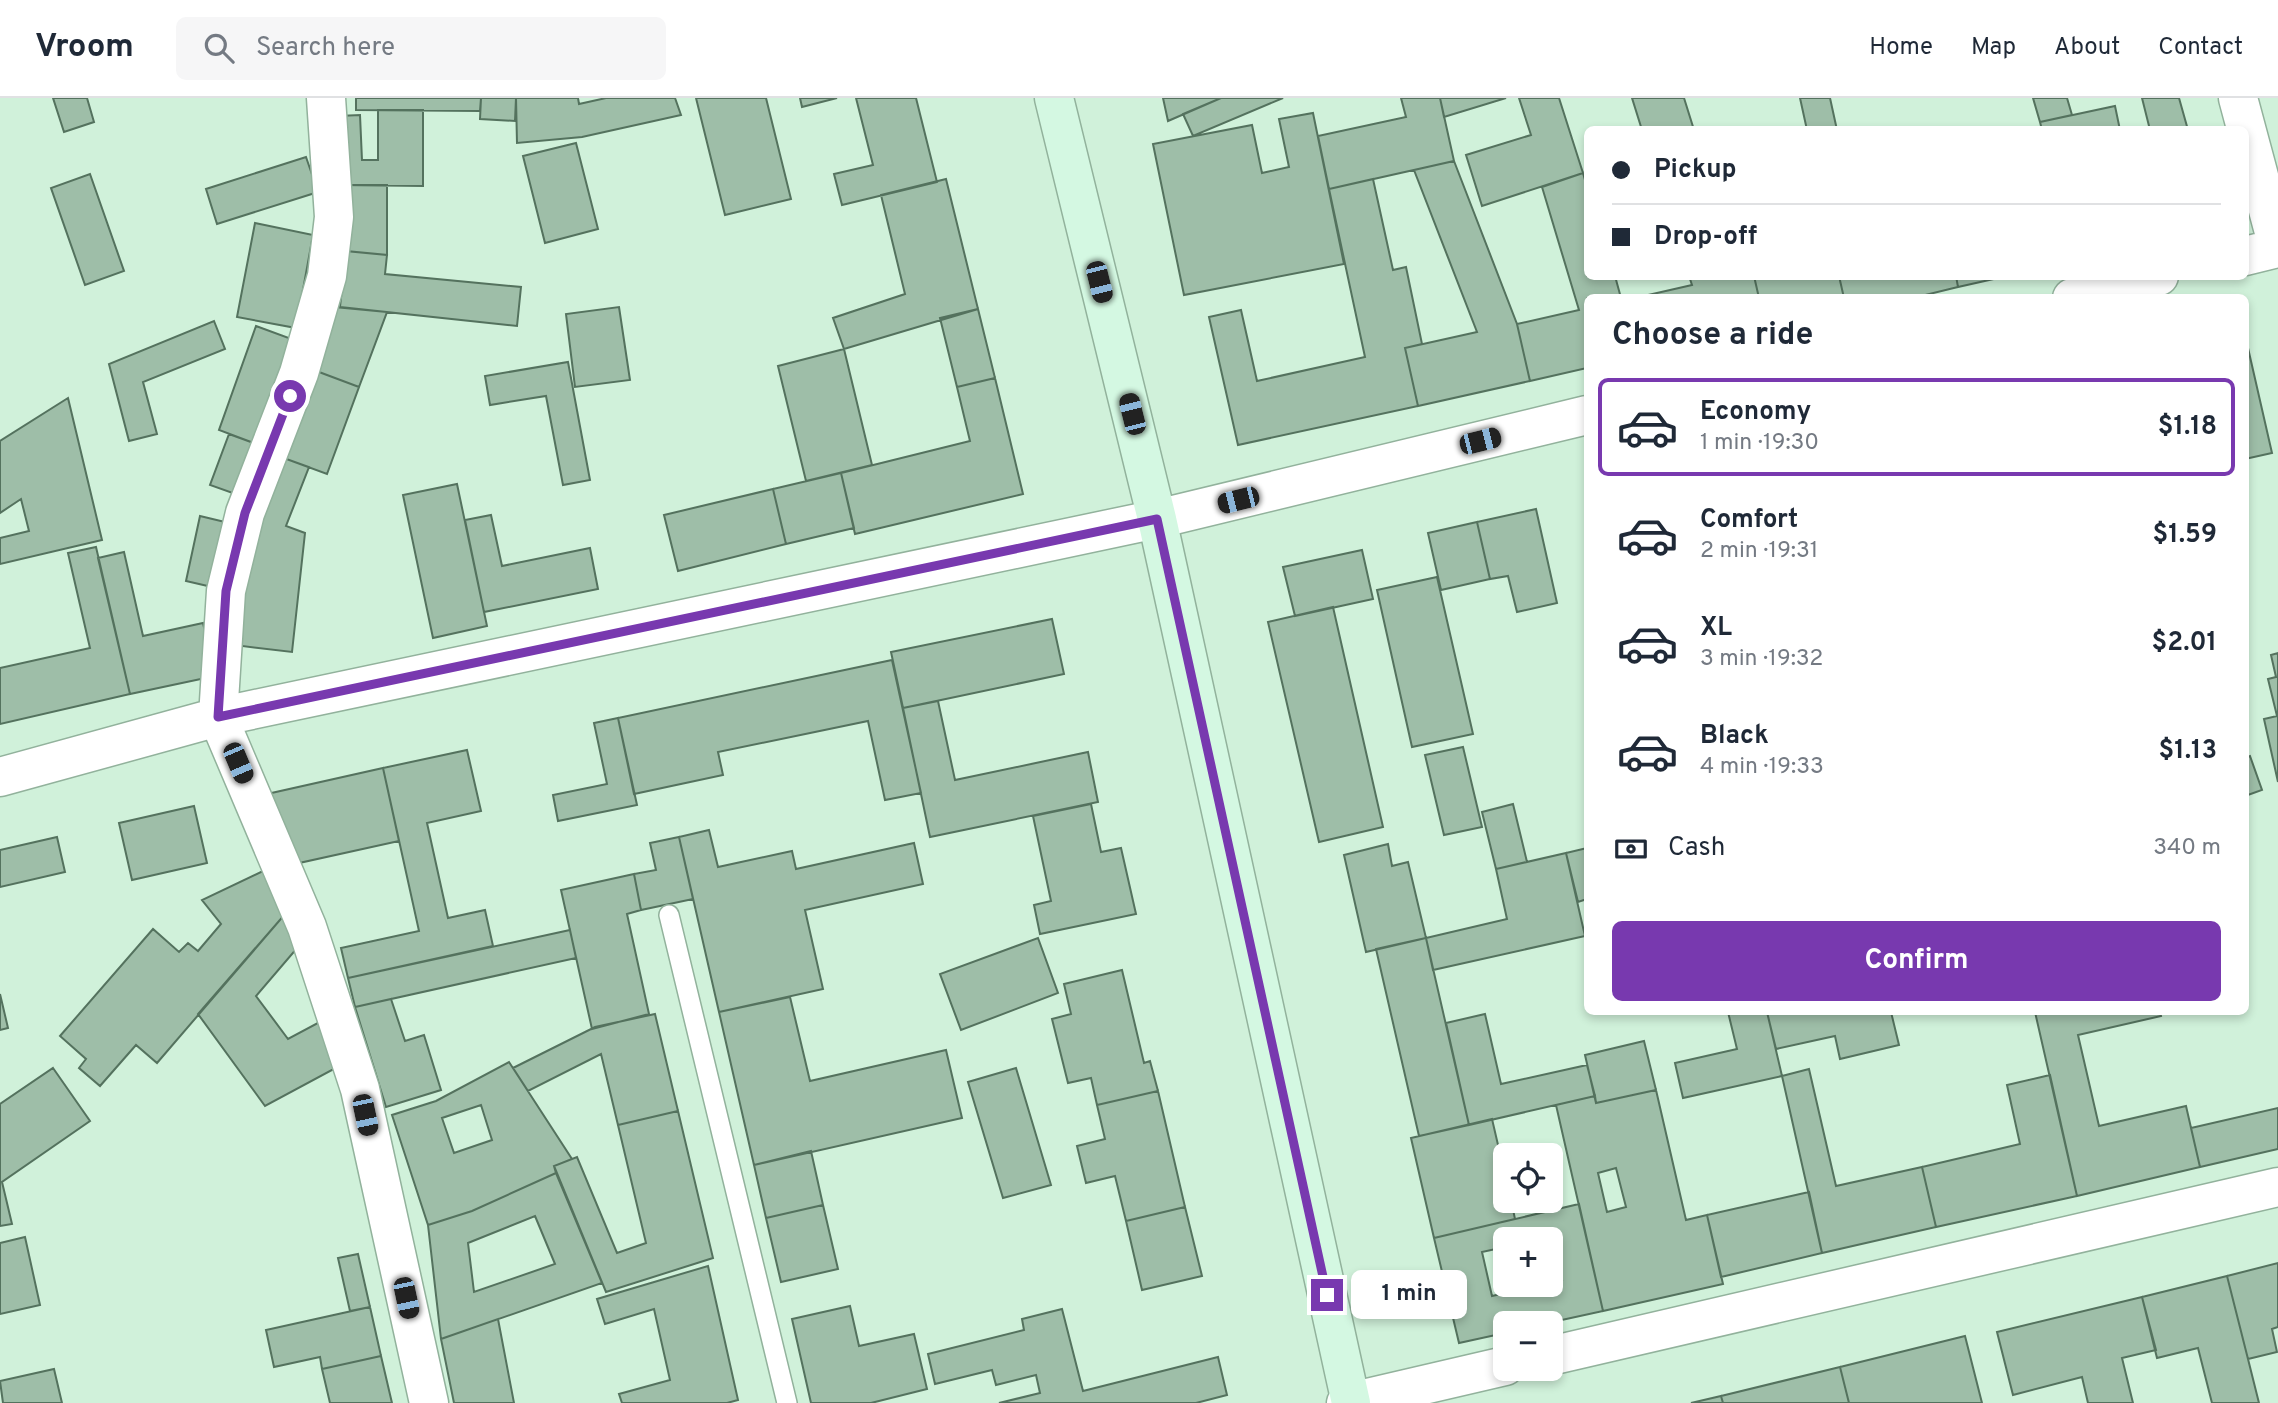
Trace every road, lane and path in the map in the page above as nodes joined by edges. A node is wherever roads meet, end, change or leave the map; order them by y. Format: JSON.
{"nodes":[{"id":1,"x":326,"y":98,"type":"edge"},
{"id":2,"x":1055,"y":98,"type":"edge"},
{"id":3,"x":2238,"y":98,"type":"edge"},
{"id":4,"x":2246,"y":126,"type":"edge"},
{"id":5,"x":2249,"y":139,"type":"edge"},
{"id":6,"x":2278,"y":247,"type":"edge"},
{"id":7,"x":2249,"y":255,"type":"edge"},
{"id":8,"x":2143,"y":280,"type":"edge"},
{"id":9,"x":2088,"y":294,"type":"edge"},
{"id":10,"x":1584,"y":416,"type":"edge"},
{"id":11,"x":1157,"y":519,"type":"junction"},
{"id":12,"x":218,"y":717,"type":"junction"},
{"id":13,"x":0,"y":777,"type":"edge"},
{"id":14,"x":669,"y":915,"type":"dead end"},
{"id":15,"x":2278,"y":1187,"type":"edge"},
{"id":16,"x":1563,"y":1353,"type":"edge"},
{"id":17,"x":1493,"y":1369,"type":"edge"},
{"id":18,"x":429,"y":1403,"type":"edge"},
{"id":19,"x":787,"y":1403,"type":"edge"},
{"id":20,"x":1349,"y":1403,"type":"edge"}],
"edges":[{"from":1,"to":12,"type":"street"},
{"from":2,"to":11,"type":"main road"},
{"from":3,"to":4,"type":"street"},
{"from":5,"to":6,"type":"street"},
{"from":6,"to":7,"type":"street"},
{"from":8,"to":9,"type":"street"},
{"from":10,"to":11,"type":"street"},
{"from":11,"to":12,"type":"street"},
{"from":11,"to":20,"type":"main road"},
{"from":12,"to":13,"type":"street"},
{"from":12,"to":18,"type":"street"},
{"from":14,"to":19,"type":"lane"},
{"from":15,"to":16,"type":"street"},
{"from":17,"to":20,"type":"street"}]}
